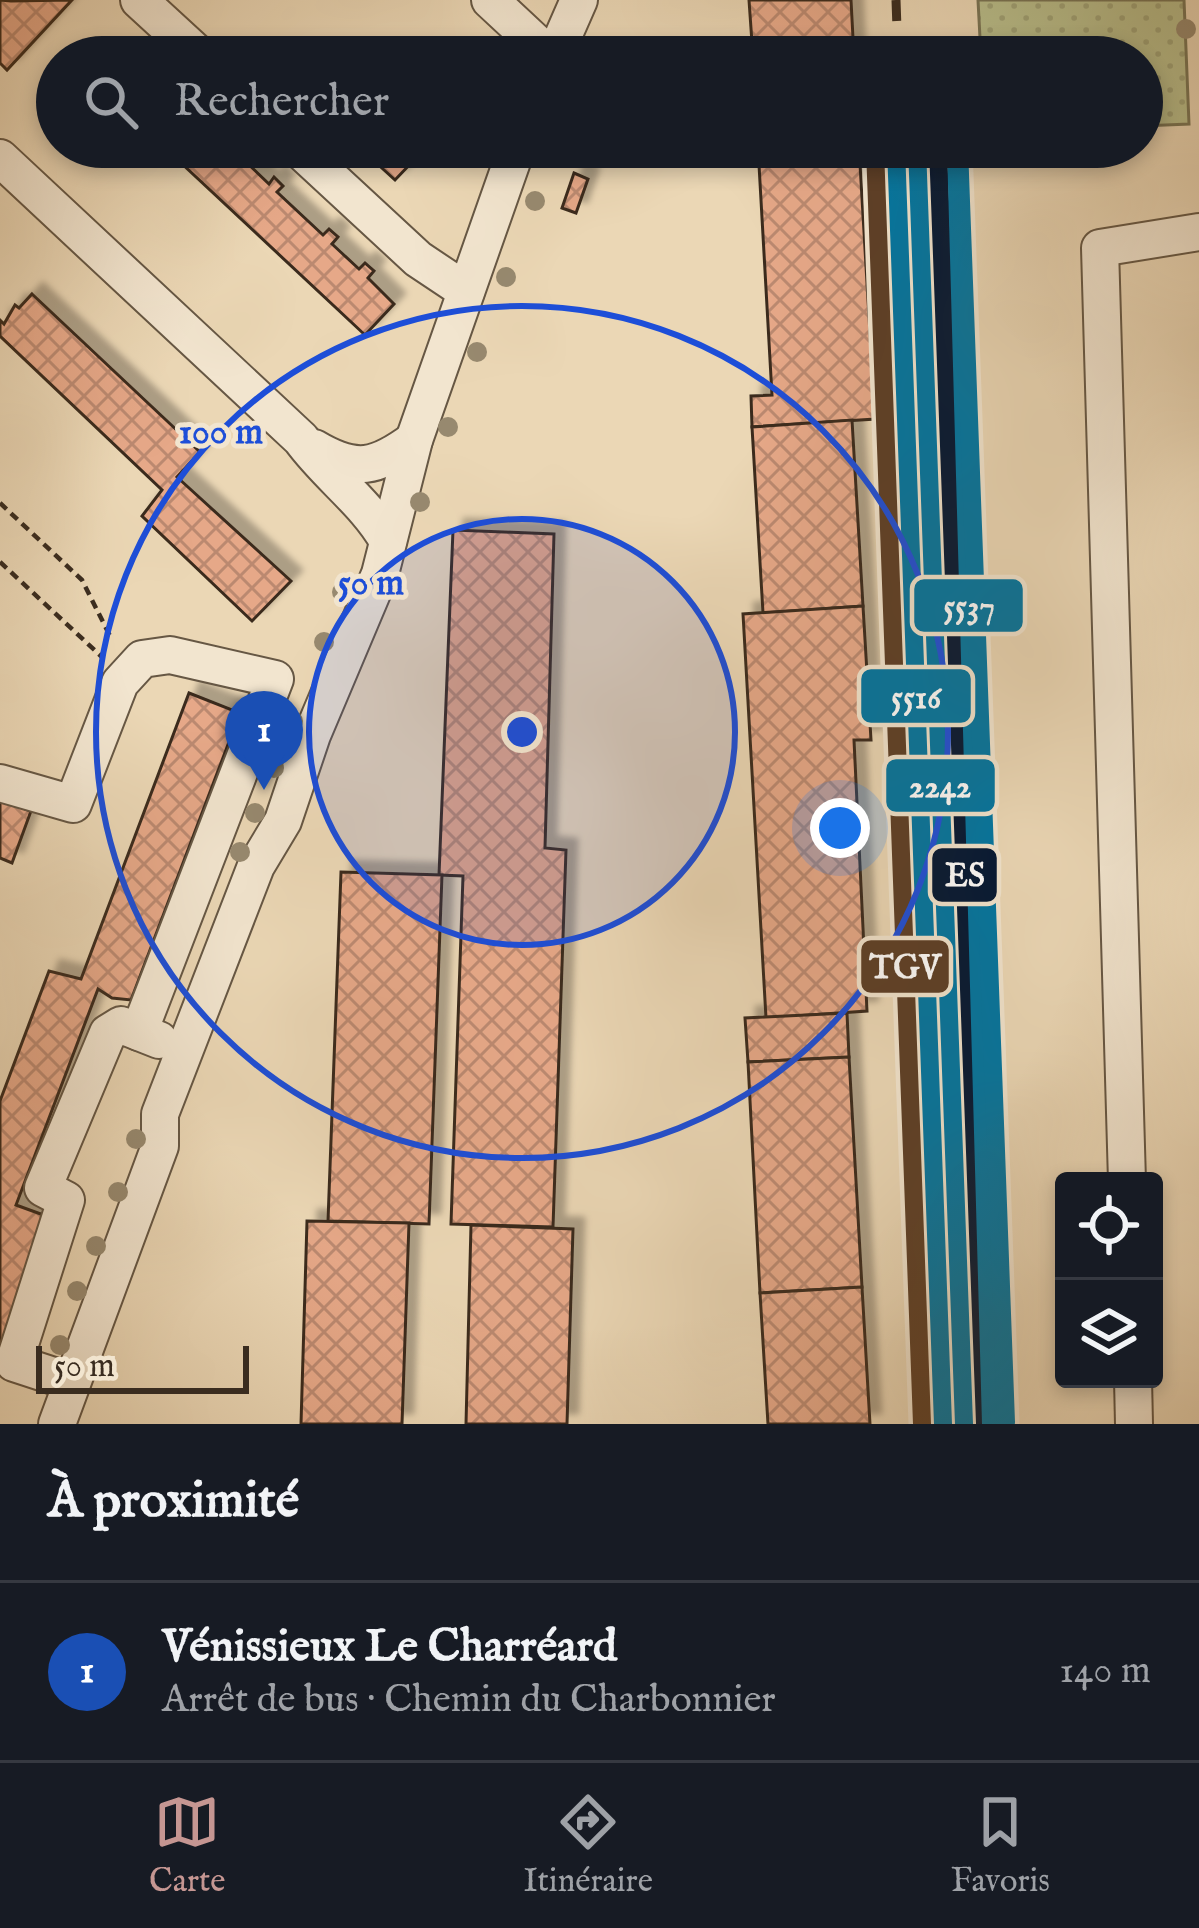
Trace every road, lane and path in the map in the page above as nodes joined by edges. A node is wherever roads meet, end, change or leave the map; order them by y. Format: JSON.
{"nodes":[{"id":1,"x":140,"y":0,"type":"edge"},
{"id":2,"x":490,"y":0,"type":"edge"},
{"id":3,"x":579,"y":0,"type":"edge"},
{"id":4,"x":179,"y":36,"type":"edge"},
{"id":5,"x":529,"y":36,"type":"edge"},
{"id":6,"x":562,"y":36,"type":"edge"},
{"id":7,"x":0,"y":158,"type":"edge"},
{"id":8,"x":320,"y":168,"type":"edge"},
{"id":9,"x":510,"y":168,"type":"edge"},
{"id":10,"x":1199,"y":232,"type":"edge"},
{"id":11,"x":466,"y":291,"type":"junction"},
{"id":12,"x":301,"y":440,"type":"junction"},
{"id":13,"x":414,"y":440,"type":"junction"},
{"id":14,"x":0,"y":503,"type":"edge"},
{"id":15,"x":388,"y":541,"type":"junction"},
{"id":16,"x":0,"y":562,"type":"edge"},
{"id":17,"x":128,"y":671,"type":"junction"},
{"id":18,"x":275,"y":680,"type":"junction"},
{"id":19,"x":332,"y":685,"type":"junction"},
{"id":20,"x":0,"y":783,"type":"edge"},
{"id":21,"x":139,"y":1032,"type":"junction"},
{"id":22,"x":184,"y":1051,"type":"junction"},
{"id":23,"x":1127,"y":1172,"type":"edge"},
{"id":24,"x":72,"y":1382,"type":"junction"},
{"id":25,"x":1132,"y":1388,"type":"edge"},
{"id":26,"x":57,"y":1424,"type":"edge"},
{"id":27,"x":1134,"y":1424,"type":"edge"}],
"edges":[{"from":1,"to":4,"type":"street"},
{"from":2,"to":5,"type":"street"},
{"from":3,"to":6,"type":"street"},
{"from":7,"to":12,"type":"street"},
{"from":8,"to":11,"type":"street"},
{"from":9,"to":11,"type":"street"},
{"from":10,"to":23,"type":"street"},
{"from":11,"to":13,"type":"street"},
{"from":12,"to":13,"type":"street"},
{"from":12,"to":15,"type":"street"},
{"from":13,"to":15,"type":"street"},
{"from":14,"to":17,"type":"path"},
{"from":15,"to":19,"type":"street"},
{"from":16,"to":17,"type":"path"},
{"from":17,"to":18,"type":"street"},
{"from":17,"to":20,"type":"street"},
{"from":18,"to":19,"type":"street"},
{"from":18,"to":21,"type":"street"},
{"from":19,"to":22,"type":"street"},
{"from":21,"to":22,"type":"street"},
{"from":21,"to":24,"type":"street"},
{"from":22,"to":24,"type":"street"},
{"from":24,"to":26,"type":"street"},
{"from":25,"to":27,"type":"street"}]}
